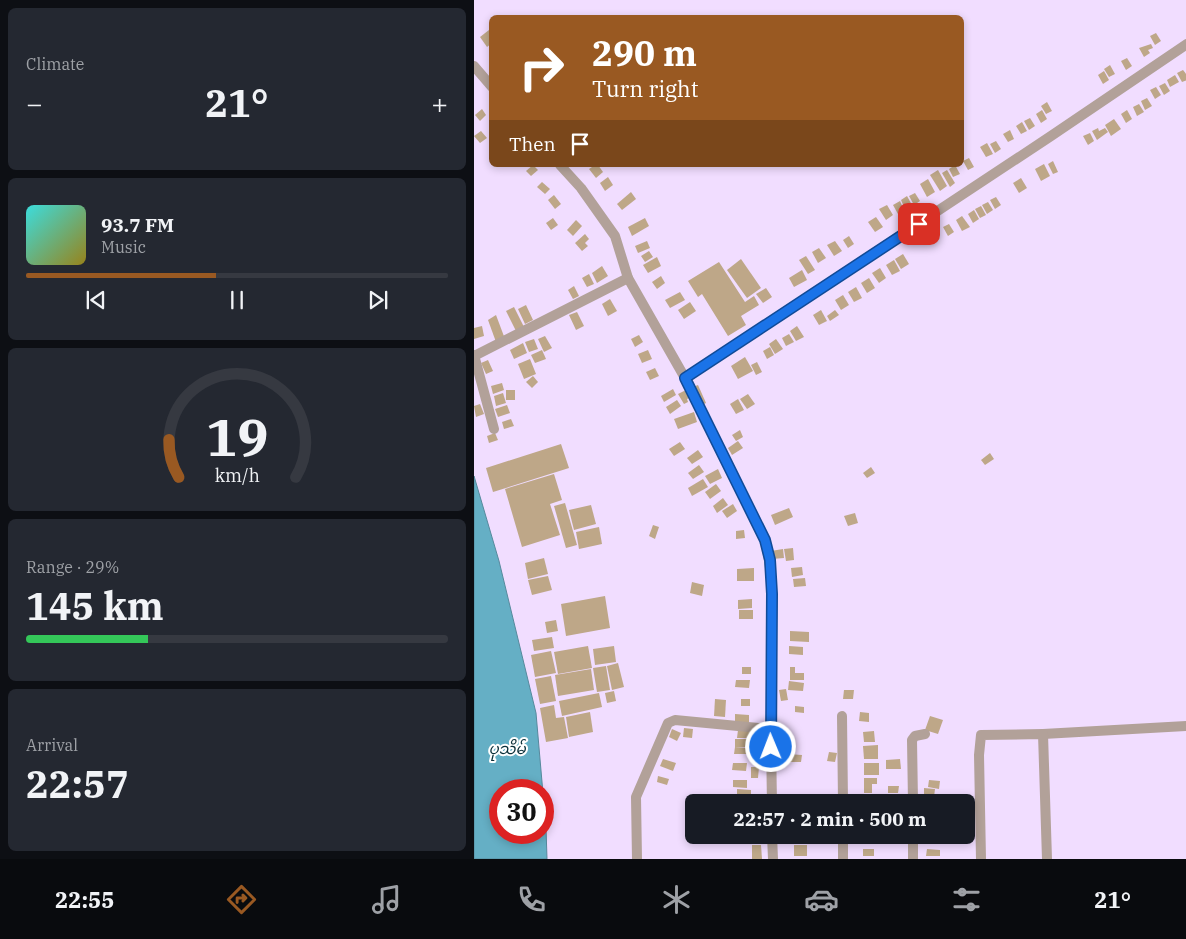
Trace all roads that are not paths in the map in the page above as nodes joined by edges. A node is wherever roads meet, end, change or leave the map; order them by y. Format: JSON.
{"nodes":[{"id":1,"x":1186,"y":44,"type":"edge"},
{"id":2,"x":474,"y":66,"type":"edge"},
{"id":3,"x":489,"y":84,"type":"edge"},
{"id":4,"x":562,"y":167,"type":"edge"},
{"id":5,"x":628,"y":278,"type":"junction"},
{"id":6,"x":474,"y":355,"type":"edge"},
{"id":7,"x":685,"y":378,"type":"junction"},
{"id":8,"x":494,"y":429,"type":"dead end"},
{"id":9,"x":842,"y":716,"type":"dead end"},
{"id":10,"x":1186,"y":726,"type":"edge"},
{"id":11,"x":770,"y":729,"type":"junction"},
{"id":12,"x":925,"y":734,"type":"dead end"},
{"id":13,"x":1043,"y":734,"type":"junction"},
{"id":14,"x":772,"y":794,"type":"edge"},
{"id":15,"x":843,"y":794,"type":"edge"},
{"id":16,"x":912,"y":794,"type":"edge"},
{"id":17,"x":772,"y":844,"type":"edge"},
{"id":18,"x":843,"y":844,"type":"edge"},
{"id":19,"x":913,"y":844,"type":"edge"},
{"id":20,"x":637,"y":859,"type":"edge"},
{"id":21,"x":773,"y":859,"type":"edge"},
{"id":22,"x":843,"y":859,"type":"edge"},
{"id":23,"x":913,"y":859,"type":"edge"},
{"id":24,"x":981,"y":859,"type":"edge"},
{"id":25,"x":1047,"y":859,"type":"edge"}],
"edges":[{"from":1,"to":7,"type":"street"},
{"from":2,"to":3,"type":"street"},
{"from":4,"to":5,"type":"street"},
{"from":5,"to":6,"type":"street"},
{"from":5,"to":7,"type":"street"},
{"from":6,"to":8,"type":"street"},
{"from":7,"to":11,"type":"street"},
{"from":9,"to":15,"type":"street"},
{"from":10,"to":13,"type":"street"},
{"from":11,"to":14,"type":"street"},
{"from":11,"to":20,"type":"street"},
{"from":12,"to":16,"type":"street"},
{"from":13,"to":24,"type":"street"},
{"from":13,"to":25,"type":"street"},
{"from":17,"to":21,"type":"street"},
{"from":18,"to":22,"type":"street"},
{"from":19,"to":23,"type":"street"}]}
